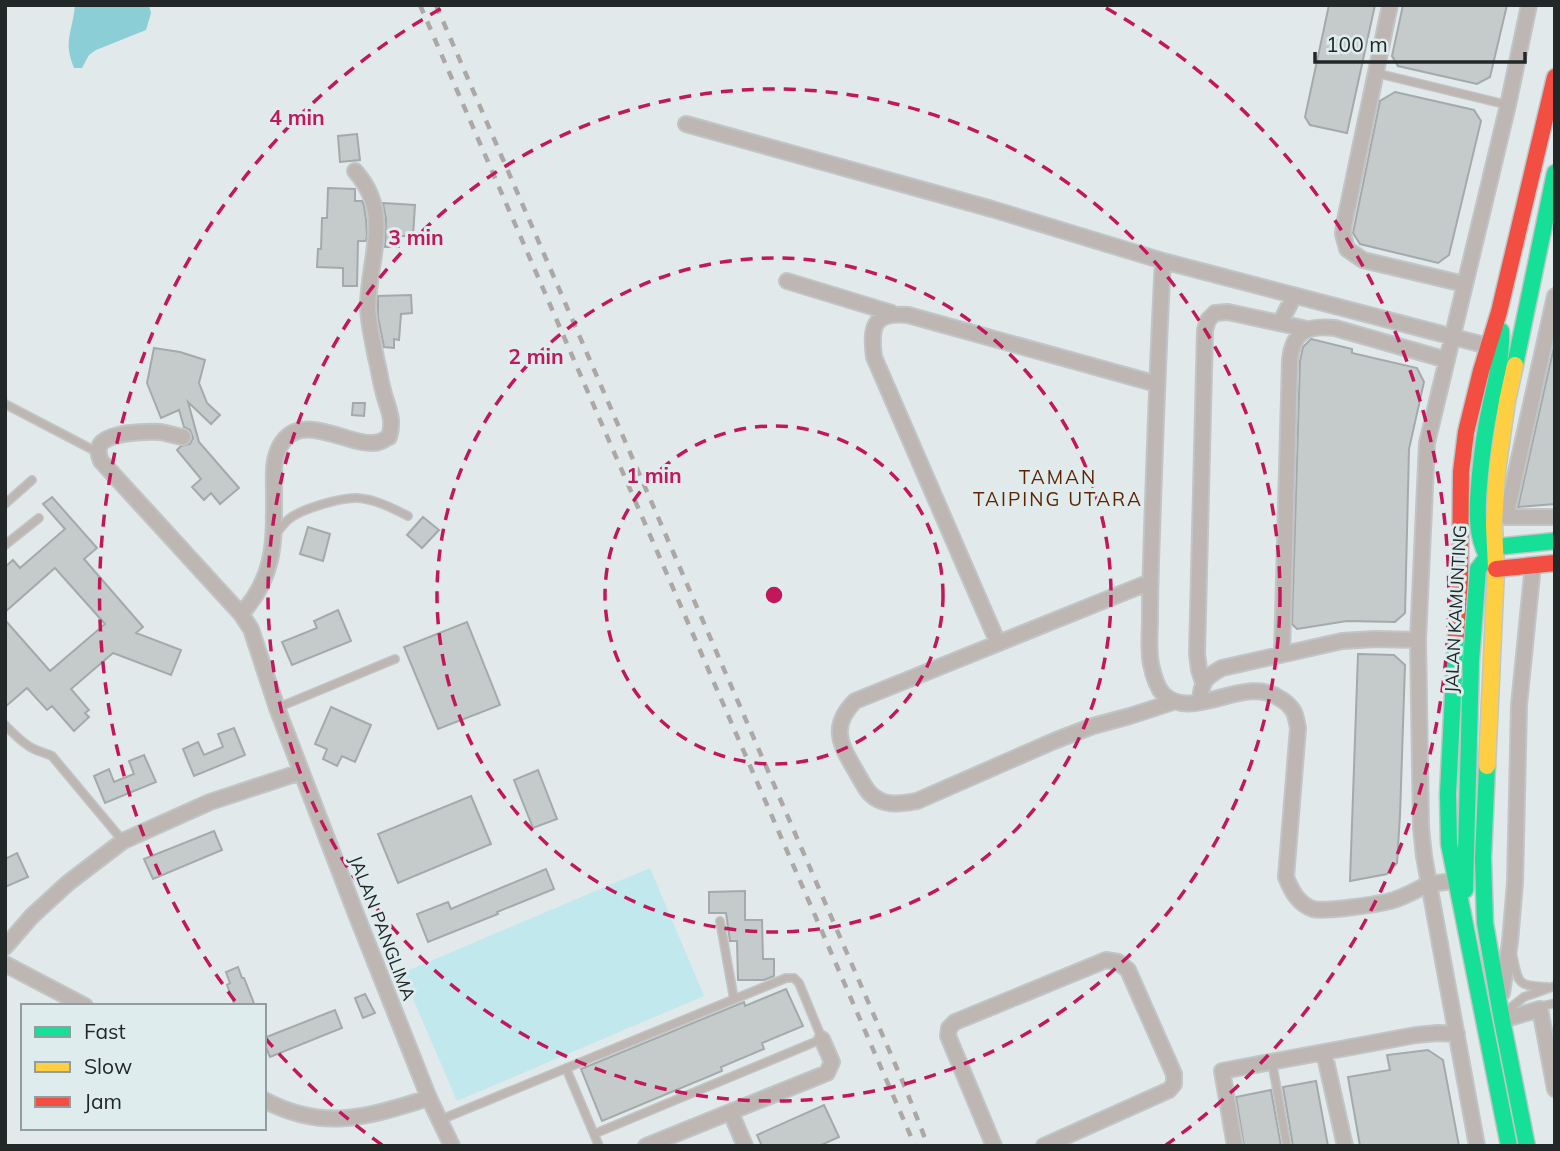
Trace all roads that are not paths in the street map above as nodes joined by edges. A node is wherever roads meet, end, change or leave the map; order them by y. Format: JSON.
{"nodes":[{"id":1,"x":1390,"y":5,"type":"edge"},
{"id":2,"x":1529,"y":5,"type":"edge"},
{"id":3,"x":1375,"y":72,"type":"junction"},
{"id":4,"x":1555,"y":77,"type":"edge"},
{"id":5,"x":1508,"y":105,"type":"junction"},
{"id":6,"x":686,"y":124,"type":"dead end"},
{"id":7,"x":355,"y":171,"type":"dead end"},
{"id":8,"x":1555,"y":173,"type":"edge"},
{"id":9,"x":1163,"y":261,"type":"junction"},
{"id":10,"x":787,"y":281,"type":"dead end"},
{"id":11,"x":1464,"y":284,"type":"junction"},
{"id":12,"x":1294,"y":296,"type":"junction"},
{"id":13,"x":1555,"y":296,"type":"edge"},
{"id":14,"x":1499,"y":312,"type":"junction"},
{"id":15,"x":892,"y":313,"type":"junction"},
{"id":16,"x":1280,"y":323,"type":"junction"},
{"id":17,"x":1307,"y":329,"type":"junction"},
{"id":18,"x":1452,"y":337,"type":"junction"},
{"id":19,"x":1550,"y":339,"type":"edge"},
{"id":20,"x":1488,"y":346,"type":"junction"},
{"id":21,"x":1447,"y":360,"type":"junction"},
{"id":22,"x":1157,"y":384,"type":"junction"},
{"id":23,"x":5,"y":404,"type":"edge"},
{"id":24,"x":183,"y":437,"type":"dead end"},
{"id":25,"x":98,"y":452,"type":"junction"},
{"id":26,"x":32,"y":480,"type":"dead end"},
{"id":27,"x":5,"y":504,"type":"edge"},
{"id":28,"x":408,"y":516,"type":"dead end"},
{"id":29,"x":1555,"y":517,"type":"edge"},
{"id":30,"x":39,"y":518,"type":"dead end"},
{"id":31,"x":274,"y":535,"type":"junction"},
{"id":32,"x":1555,"y":541,"type":"edge"},
{"id":33,"x":5,"y":545,"type":"edge"},
{"id":34,"x":1492,"y":557,"type":"junction"},
{"id":35,"x":1555,"y":563,"type":"edge"},
{"id":36,"x":1533,"y":565,"type":"junction"},
{"id":37,"x":1150,"y":583,"type":"junction"},
{"id":38,"x":241,"y":614,"type":"junction"},
{"id":39,"x":1418,"y":640,"type":"junction"},
{"id":40,"x":998,"y":643,"type":"junction"},
{"id":41,"x":1282,"y":653,"type":"junction"},
{"id":42,"x":395,"y":659,"type":"dead end"},
{"id":43,"x":1203,"y":682,"type":"junction"},
{"id":44,"x":1173,"y":702,"type":"junction"},
{"id":45,"x":1200,"y":702,"type":"junction"},
{"id":46,"x":277,"y":708,"type":"junction"},
{"id":47,"x":5,"y":724,"type":"edge"},
{"id":48,"x":301,"y":772,"type":"junction"},
{"id":49,"x":123,"y":841,"type":"junction"},
{"id":50,"x":1454,"y":881,"type":"junction"},
{"id":51,"x":1429,"y":884,"type":"junction"},
{"id":52,"x":720,"y":921,"type":"dead end"},
{"id":53,"x":1465,"y":924,"type":"junction"},
{"id":54,"x":1510,"y":942,"type":"junction"},
{"id":55,"x":5,"y":947,"type":"edge"},
{"id":56,"x":5,"y":964,"type":"edge"},
{"id":57,"x":1551,"y":986,"type":"edge"},
{"id":58,"x":734,"y":999,"type":"junction"},
{"id":59,"x":1555,"y":1003,"type":"edge"},
{"id":60,"x":81,"y":1004,"type":"edge"},
{"id":61,"x":1540,"y":1009,"type":"junction"},
{"id":62,"x":1501,"y":1014,"type":"junction"},
{"id":63,"x":1457,"y":1034,"type":"junction"},
{"id":64,"x":822,"y":1039,"type":"junction"},
{"id":65,"x":1324,"y":1052,"type":"junction"},
{"id":66,"x":1272,"y":1062,"type":"junction"},
{"id":67,"x":566,"y":1068,"type":"junction"},
{"id":68,"x":1555,"y":1089,"type":"edge"},
{"id":69,"x":429,"y":1098,"type":"junction"},
{"id":70,"x":266,"y":1101,"type":"edge"},
{"id":71,"x":731,"y":1113,"type":"junction"},
{"id":72,"x":440,"y":1120,"type":"junction"},
{"id":73,"x":594,"y":1134,"type":"junction"},
{"id":74,"x":1061,"y":1143,"type":"edge"},
{"id":75,"x":452,"y":1146,"type":"edge"},
{"id":76,"x":599,"y":1146,"type":"edge"},
{"id":77,"x":646,"y":1146,"type":"edge"},
{"id":78,"x":745,"y":1146,"type":"edge"},
{"id":79,"x":994,"y":1146,"type":"edge"},
{"id":80,"x":1044,"y":1146,"type":"edge"},
{"id":81,"x":1235,"y":1146,"type":"edge"},
{"id":82,"x":1287,"y":1146,"type":"edge"},
{"id":83,"x":1345,"y":1146,"type":"edge"},
{"id":84,"x":1478,"y":1146,"type":"edge"},
{"id":85,"x":1509,"y":1146,"type":"edge"},
{"id":86,"x":1527,"y":1146,"type":"edge"}],
"edges":[{"from":1,"to":3,"type":"street"},
{"from":2,"to":5,"type":"street"},
{"from":3,"to":5,"type":"lane"},
{"from":3,"to":11,"type":"street"},
{"from":4,"to":14,"type":"main road","name":"JALAN KAMUNTING"},
{"from":5,"to":11,"type":"street"},
{"from":6,"to":9,"type":"street"},
{"from":7,"to":31,"type":"street"},
{"from":8,"to":34,"type":"main road","name":"JALAN KAMUNTING"},
{"from":9,"to":12,"type":"street"},
{"from":9,"to":22,"type":"street"},
{"from":10,"to":15,"type":"street"},
{"from":11,"to":18,"type":"street"},
{"from":12,"to":16,"type":"street"},
{"from":12,"to":18,"type":"street"},
{"from":13,"to":19,"type":"street"},
{"from":14,"to":20,"type":"main road","name":"JALAN KAMUNTING"},
{"from":14,"to":34,"type":"main road"},
{"from":15,"to":22,"type":"street"},
{"from":15,"to":40,"type":"street"},
{"from":16,"to":17,"type":"street"},
{"from":16,"to":43,"type":"street"},
{"from":17,"to":21,"type":"street"},
{"from":17,"to":41,"type":"street"},
{"from":18,"to":20,"type":"street"},
{"from":18,"to":21,"type":"street"},
{"from":19,"to":29,"type":"street"},
{"from":20,"to":50,"type":"main road","name":"JALAN KAMUNTING"},
{"from":21,"to":39,"type":"street"},
{"from":22,"to":37,"type":"street"},
{"from":23,"to":25,"type":"lane"},
{"from":24,"to":25,"type":"street"},
{"from":25,"to":38,"type":"street","name":"JALAN PANGLIMA"},
{"from":26,"to":27,"type":"lane"},
{"from":28,"to":31,"type":"lane"},
{"from":30,"to":33,"type":"lane"},
{"from":31,"to":38,"type":"street"},
{"from":32,"to":34,"type":"main road"},
{"from":34,"to":36,"type":"main road"},
{"from":34,"to":53,"type":"main road"},
{"from":34,"to":62,"type":"main road","name":"JALAN KAMUNTING"},
{"from":35,"to":36,"type":"main road"},
{"from":36,"to":54,"type":"street"},
{"from":37,"to":40,"type":"street"},
{"from":37,"to":44,"type":"street"},
{"from":38,"to":46,"type":"street","name":"JALAN PANGLIMA"},
{"from":39,"to":41,"type":"street"},
{"from":39,"to":51,"type":"street"},
{"from":40,"to":44,"type":"street"},
{"from":41,"to":43,"type":"street"},
{"from":42,"to":46,"type":"lane"},
{"from":43,"to":45,"type":"street"},
{"from":44,"to":45,"type":"street"},
{"from":45,"to":51,"type":"street"},
{"from":46,"to":48,"type":"street","name":"JALAN PANGLIMA"},
{"from":47,"to":49,"type":"lane"},
{"from":48,"to":49,"type":"street"},
{"from":48,"to":69,"type":"street","name":"JALAN PANGLIMA"},
{"from":49,"to":55,"type":"street"},
{"from":50,"to":51,"type":"street"},
{"from":50,"to":53,"type":"main road","name":"JALAN KAMUNTING"},
{"from":51,"to":63,"type":"street"},
{"from":52,"to":58,"type":"lane"},
{"from":53,"to":85,"type":"main road","name":"JALAN KAMUNTING"},
{"from":54,"to":57,"type":"lane"},
{"from":54,"to":62,"type":"street"},
{"from":56,"to":60,"type":"street"},
{"from":57,"to":62,"type":"lane"},
{"from":58,"to":64,"type":"lane"},
{"from":58,"to":67,"type":"lane"},
{"from":59,"to":61,"type":"lane"},
{"from":61,"to":62,"type":"street"},
{"from":61,"to":68,"type":"street"},
{"from":62,"to":86,"type":"main road","name":"JALAN KAMUNTING"},
{"from":63,"to":65,"type":"street"},
{"from":63,"to":84,"type":"street"},
{"from":64,"to":71,"type":"street"},
{"from":64,"to":73,"type":"lane"},
{"from":65,"to":66,"type":"street"},
{"from":65,"to":83,"type":"street"},
{"from":66,"to":81,"type":"street"},
{"from":66,"to":82,"type":"lane"},
{"from":67,"to":72,"type":"lane"},
{"from":67,"to":73,"type":"lane"},
{"from":69,"to":70,"type":"street"},
{"from":69,"to":72,"type":"street","name":"JALAN PANGLIMA"},
{"from":71,"to":77,"type":"street"},
{"from":71,"to":78,"type":"street"},
{"from":72,"to":75,"type":"street","name":"JALAN PANGLIMA"},
{"from":73,"to":76,"type":"lane"},
{"from":74,"to":79,"type":"street"},
{"from":74,"to":80,"type":"street"}]}
